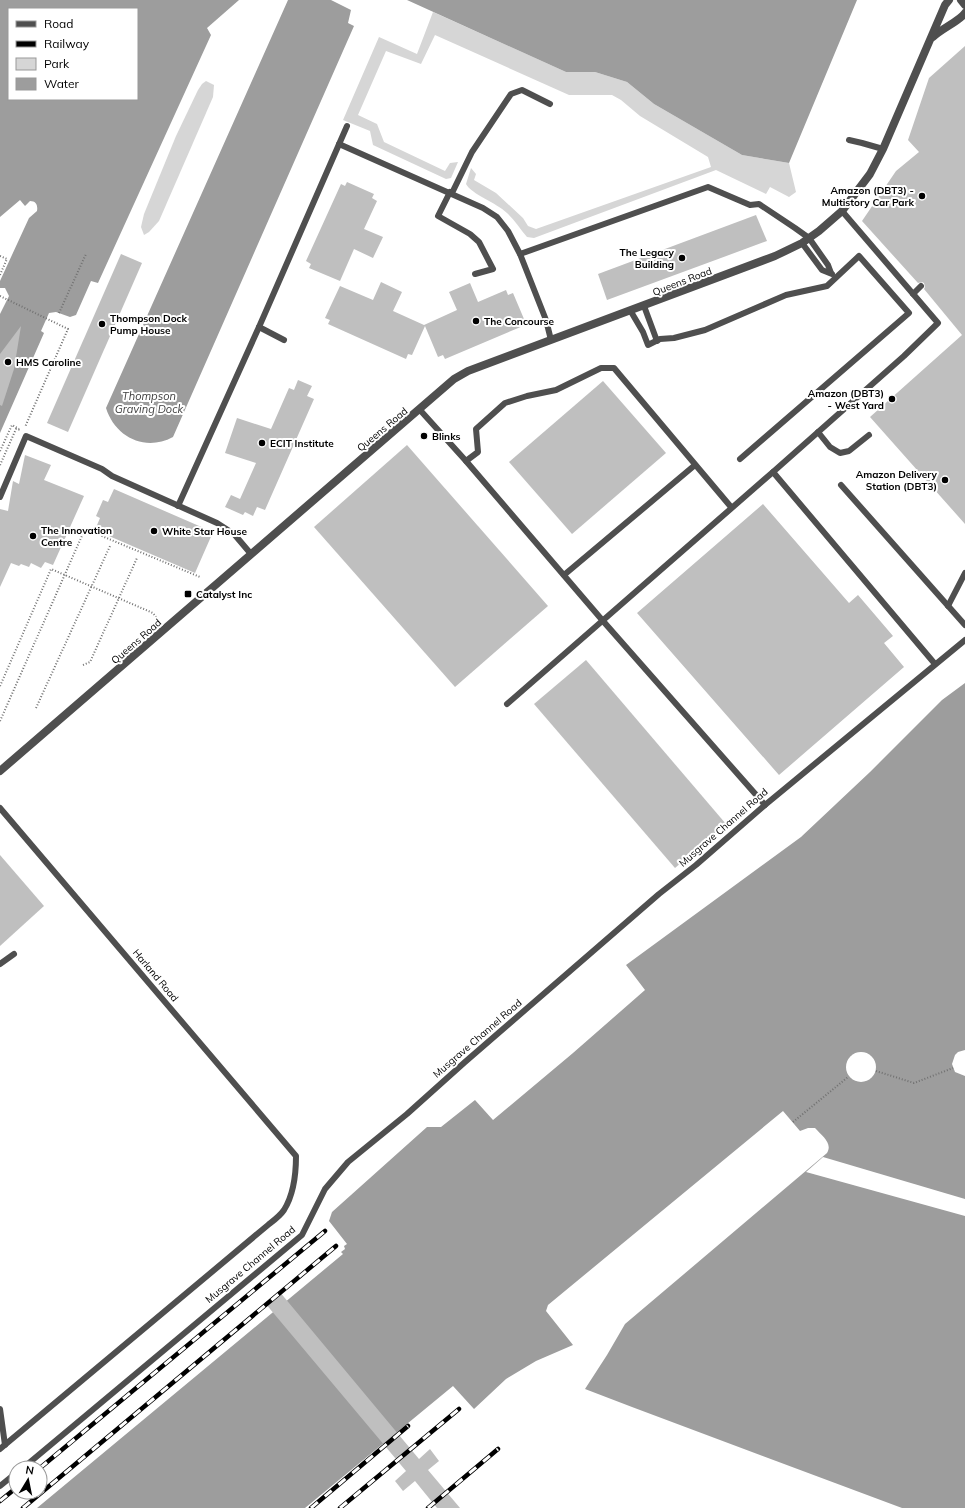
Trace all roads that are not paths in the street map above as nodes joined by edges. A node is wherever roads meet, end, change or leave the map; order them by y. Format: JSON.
{"nodes":[{"id":1,"x":947,"y":2,"type":"edge"},
{"id":2,"x":965,"y":13,"type":"edge"},
{"id":3,"x":962,"y":19,"type":"edge"},
{"id":4,"x":931,"y":39,"type":"junction"},
{"id":5,"x":550,"y":104,"type":"dead end"},
{"id":6,"x":347,"y":126,"type":"dead end"},
{"id":7,"x":849,"y":140,"type":"dead end"},
{"id":8,"x":339,"y":144,"type":"junction"},
{"id":9,"x":883,"y":149,"type":"junction"},
{"id":10,"x":451,"y":193,"type":"junction"},
{"id":11,"x":842,"y":211,"type":"junction"},
{"id":12,"x":809,"y":238,"type":"junction"},
{"id":13,"x":802,"y":243,"type":"junction"},
{"id":14,"x":520,"y":254,"type":"junction"},
{"id":15,"x":475,"y":274,"type":"dead end"},
{"id":16,"x":834,"y":275,"type":"junction"},
{"id":17,"x":921,"y":286,"type":"dead end"},
{"id":18,"x":913,"y":294,"type":"junction"},
{"id":19,"x":644,"y":306,"type":"junction"},
{"id":20,"x":630,"y":310,"type":"junction"},
{"id":21,"x":259,"y":327,"type":"junction"},
{"id":22,"x":284,"y":340,"type":"dead end"},
{"id":23,"x":551,"y":340,"type":"junction"},
{"id":24,"x":657,"y":341,"type":"junction"},
{"id":25,"x":420,"y":410,"type":"junction"},
{"id":26,"x":818,"y":432,"type":"junction"},
{"id":27,"x":869,"y":435,"type":"dead end"},
{"id":28,"x":740,"y":459,"type":"dead end"},
{"id":29,"x":466,"y":461,"type":"junction"},
{"id":30,"x":695,"y":464,"type":"junction"},
{"id":31,"x":773,"y":472,"type":"junction"},
{"id":32,"x":841,"y":485,"type":"dead end"},
{"id":33,"x":0,"y":497,"type":"edge"},
{"id":34,"x":178,"y":506,"type":"junction"},
{"id":35,"x":731,"y":508,"type":"junction"},
{"id":36,"x":251,"y":554,"type":"junction"},
{"id":37,"x":965,"y":573,"type":"edge"},
{"id":38,"x":564,"y":575,"type":"junction"},
{"id":39,"x":948,"y":606,"type":"junction"},
{"id":40,"x":603,"y":620,"type":"junction"},
{"id":41,"x":965,"y":625,"type":"edge"},
{"id":42,"x":965,"y":640,"type":"edge"},
{"id":43,"x":935,"y":664,"type":"junction"},
{"id":44,"x":507,"y":704,"type":"dead end"},
{"id":45,"x":0,"y":771,"type":"edge"},
{"id":46,"x":765,"y":805,"type":"junction"},
{"id":47,"x":0,"y":808,"type":"edge"},
{"id":48,"x":14,"y":954,"type":"dead end"},
{"id":49,"x":0,"y":964,"type":"edge"},
{"id":50,"x":296,"y":1156,"type":"joint"},
{"id":51,"x":0,"y":1410,"type":"edge"},
{"id":52,"x":3,"y":1447,"type":"edge"},
{"id":53,"x":32,"y":1460,"type":"edge"},
{"id":54,"x":8,"y":1480,"type":"edge"},
{"id":55,"x":0,"y":1486,"type":"edge"}],
"edges":[{"from":1,"to":3,"type":"street"},
{"from":1,"to":4,"type":"street","name":"Queens Road"},
{"from":2,"to":3,"type":"street"},
{"from":3,"to":4,"type":"street"},
{"from":4,"to":9,"type":"street","name":"Queens Road"},
{"from":5,"to":10,"type":"lane"},
{"from":6,"to":8,"type":"lane"},
{"from":7,"to":9,"type":"lane"},
{"from":8,"to":10,"type":"lane"},
{"from":8,"to":21,"type":"lane"},
{"from":9,"to":11,"type":"street","name":"Queens Road"},
{"from":10,"to":14,"type":"lane"},
{"from":10,"to":15,"type":"lane"},
{"from":11,"to":12,"type":"street","name":"Queens Road"},
{"from":11,"to":18,"type":"lane"},
{"from":12,"to":13,"type":"street","name":"Queens Road"},
{"from":12,"to":14,"type":"lane"},
{"from":12,"to":16,"type":"lane"},
{"from":13,"to":16,"type":"lane"},
{"from":13,"to":19,"type":"street","name":"Queens Road"},
{"from":14,"to":23,"type":"lane"},
{"from":16,"to":24,"type":"lane"},
{"from":16,"to":28,"type":"lane"},
{"from":17,"to":18,"type":"lane"},
{"from":18,"to":26,"type":"lane"},
{"from":19,"to":20,"type":"street","name":"Queens Road"},
{"from":19,"to":24,"type":"lane"},
{"from":20,"to":23,"type":"street","name":"Queens Road"},
{"from":20,"to":24,"type":"lane"},
{"from":21,"to":22,"type":"lane"},
{"from":21,"to":34,"type":"lane"},
{"from":23,"to":25,"type":"street","name":"Queens Road"},
{"from":25,"to":29,"type":"lane"},
{"from":25,"to":36,"type":"street","name":"Queens Road"},
{"from":26,"to":27,"type":"lane"},
{"from":26,"to":31,"type":"lane"},
{"from":29,"to":30,"type":"lane"},
{"from":29,"to":38,"type":"lane"},
{"from":30,"to":35,"type":"lane"},
{"from":30,"to":38,"type":"lane"},
{"from":31,"to":35,"type":"lane"},
{"from":31,"to":43,"type":"lane"},
{"from":32,"to":39,"type":"lane"},
{"from":33,"to":34,"type":"lane"},
{"from":34,"to":36,"type":"lane"},
{"from":35,"to":40,"type":"lane"},
{"from":36,"to":45,"type":"street","name":"Queens Road"},
{"from":37,"to":39,"type":"lane"},
{"from":38,"to":40,"type":"lane"},
{"from":39,"to":41,"type":"lane"},
{"from":40,"to":44,"type":"lane"},
{"from":40,"to":46,"type":"lane"},
{"from":42,"to":43,"type":"lane","name":"Musgrave Channel Road"},
{"from":43,"to":46,"type":"lane","name":"Musgrave Channel Road"},
{"from":46,"to":53,"type":"lane","name":"Musgrave Channel Road"},
{"from":47,"to":50,"type":"lane","name":"Harland Road"},
{"from":48,"to":49,"type":"lane"},
{"from":50,"to":52,"type":"lane","name":"Musgrave Channel Road"},
{"from":51,"to":52,"type":"lane"},
{"from":54,"to":55,"type":"lane"}]}
